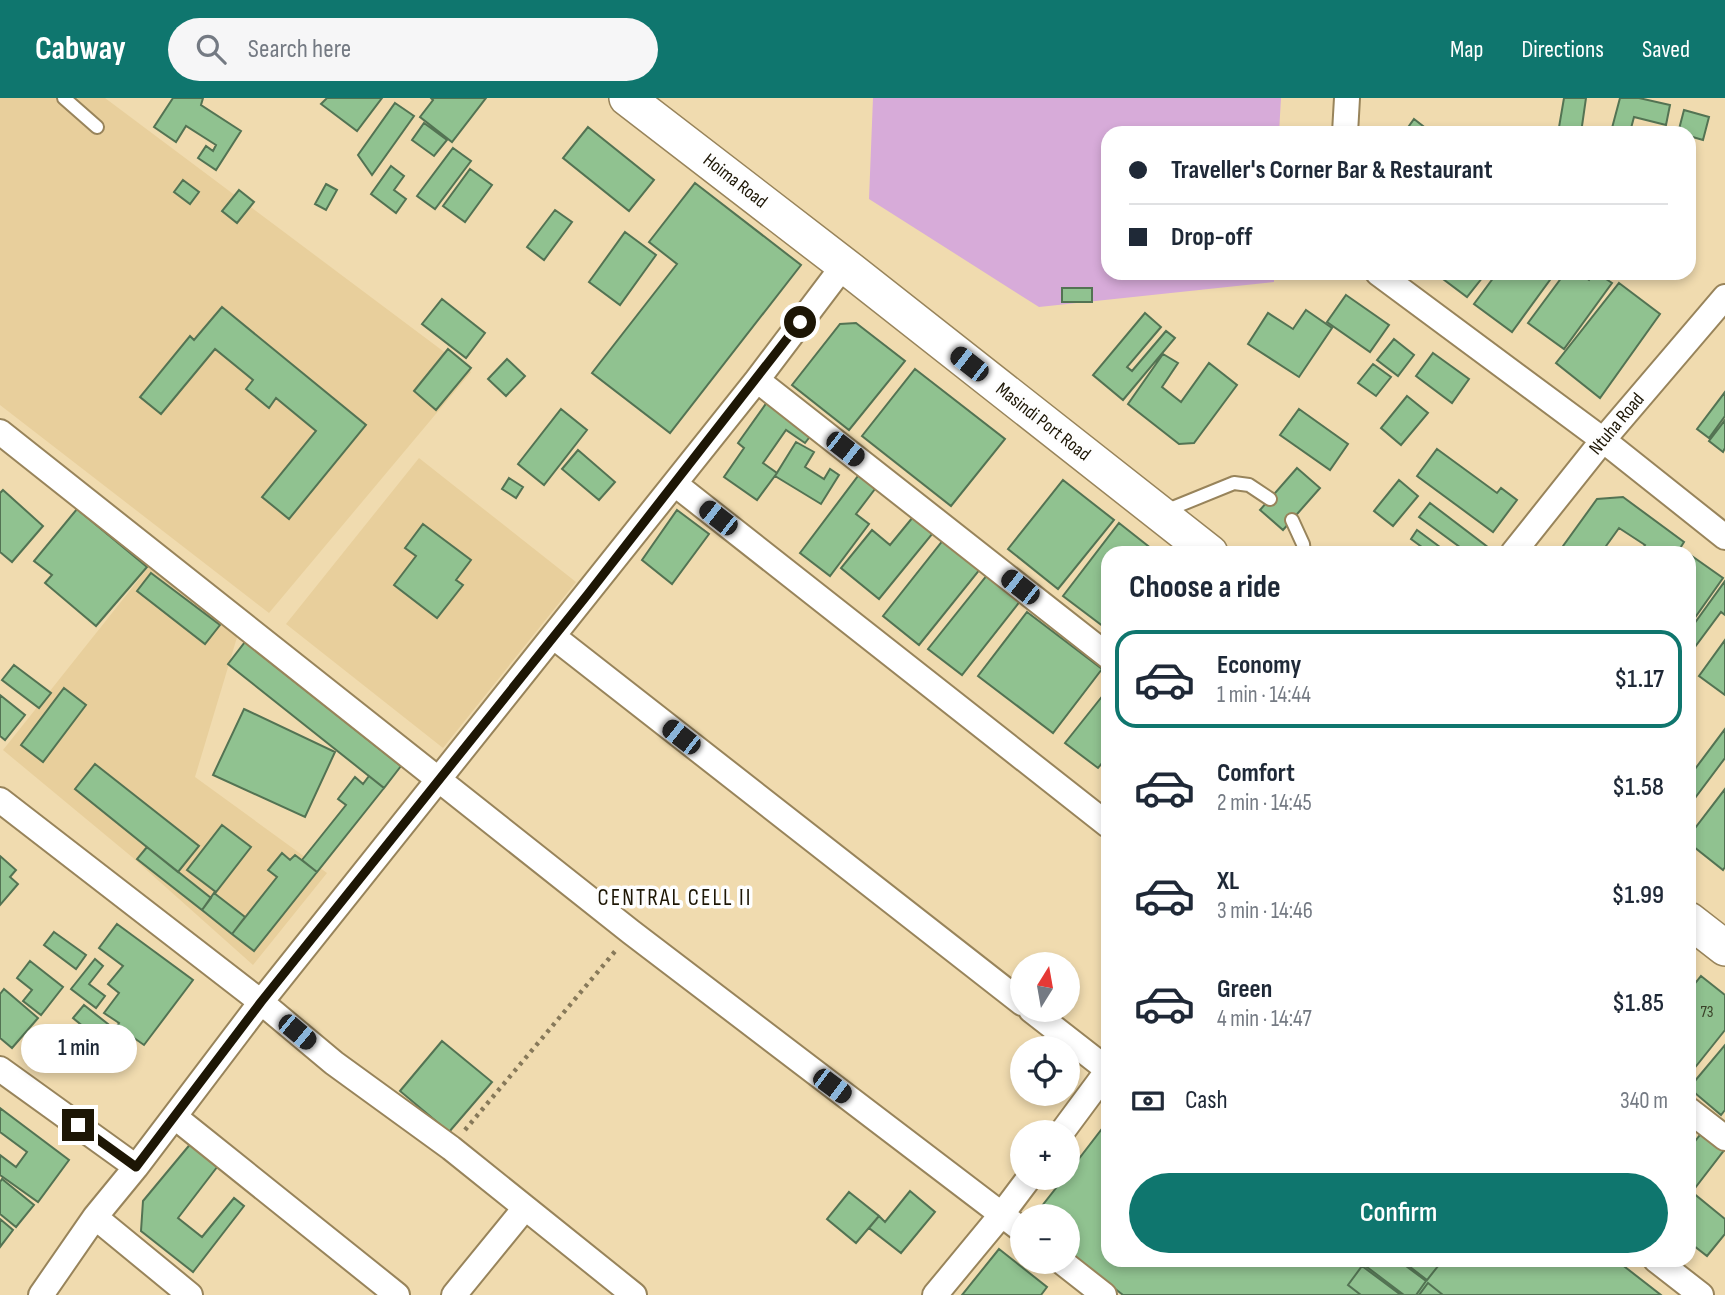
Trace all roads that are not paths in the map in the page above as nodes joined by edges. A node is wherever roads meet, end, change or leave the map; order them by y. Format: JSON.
{"nodes":[{"id":1,"x":64,"y":98,"type":"edge"},
{"id":2,"x":627,"y":98,"type":"edge"},
{"id":3,"x":1347,"y":98,"type":"edge"},
{"id":4,"x":1345,"y":126,"type":"edge"},
{"id":5,"x":97,"y":127,"type":"dead end"},
{"id":6,"x":844,"y":265,"type":"junction"},
{"id":7,"x":1387,"y":280,"type":"edge"},
{"id":8,"x":1725,"y":297,"type":"edge"},
{"id":9,"x":757,"y":380,"type":"junction"},
{"id":10,"x":0,"y":432,"type":"edge"},
{"id":11,"x":1603,"y":440,"type":"junction"},
{"id":12,"x":675,"y":484,"type":"junction"},
{"id":13,"x":1270,"y":499,"type":"dead end"},
{"id":14,"x":1158,"y":513,"type":"junction"},
{"id":15,"x":1292,"y":520,"type":"dead end"},
{"id":16,"x":1725,"y":537,"type":"edge"},
{"id":17,"x":1201,"y":546,"type":"edge"},
{"id":18,"x":1303,"y":546,"type":"edge"},
{"id":19,"x":1519,"y":546,"type":"edge"},
{"id":20,"x":554,"y":637,"type":"junction"},
{"id":21,"x":1101,"y":650,"type":"edge"},
{"id":22,"x":440,"y":779,"type":"junction"},
{"id":23,"x":0,"y":800,"type":"edge"},
{"id":24,"x":1101,"y":819,"type":"edge"},
{"id":25,"x":1696,"y":925,"type":"edge"},
{"id":26,"x":1725,"y":948,"type":"edge"},
{"id":27,"x":1010,"y":994,"type":"edge"},
{"id":28,"x":261,"y":1002,"type":"junction"},
{"id":29,"x":1046,"y":1022,"type":"edge"},
{"id":30,"x":1101,"y":1065,"type":"edge"},
{"id":31,"x":0,"y":1069,"type":"edge"},
{"id":32,"x":1101,"y":1079,"type":"edge"},
{"id":33,"x":1696,"y":1115,"type":"edge"},
{"id":34,"x":175,"y":1116,"type":"junction"},
{"id":35,"x":1071,"y":1120,"type":"edge"},
{"id":36,"x":1725,"y":1138,"type":"edge"},
{"id":37,"x":136,"y":1167,"type":"junction"},
{"id":38,"x":1020,"y":1190,"type":"edge"},
{"id":39,"x":525,"y":1208,"type":"junction"},
{"id":40,"x":1002,"y":1214,"type":"junction"},
{"id":41,"x":95,"y":1217,"type":"junction"},
{"id":42,"x":1010,"y":1220,"type":"edge"},
{"id":43,"x":1666,"y":1267,"type":"edge"},
{"id":44,"x":1077,"y":1274,"type":"edge"},
{"id":45,"x":41,"y":1295,"type":"edge"},
{"id":46,"x":190,"y":1295,"type":"edge"},
{"id":47,"x":397,"y":1295,"type":"edge"},
{"id":48,"x":454,"y":1295,"type":"edge"},
{"id":49,"x":634,"y":1295,"type":"edge"},
{"id":50,"x":935,"y":1295,"type":"edge"},
{"id":51,"x":1104,"y":1295,"type":"edge"},
{"id":52,"x":1701,"y":1295,"type":"edge"}],
"edges":[{"from":1,"to":5,"type":"lane"},
{"from":2,"to":6,"type":"main road","name":"Hoima Road"},
{"from":3,"to":4,"type":"street"},
{"from":6,"to":9,"type":"street"},
{"from":6,"to":14,"type":"main road","name":"Masindi Port Road"},
{"from":7,"to":11,"type":"street"},
{"from":8,"to":11,"type":"street","name":"Ntuha Road"},
{"from":9,"to":12,"type":"street"},
{"from":9,"to":21,"type":"street"},
{"from":10,"to":22,"type":"street"},
{"from":11,"to":16,"type":"street"},
{"from":11,"to":19,"type":"street","name":"Ntuha Road"},
{"from":12,"to":20,"type":"street"},
{"from":12,"to":24,"type":"street"},
{"from":13,"to":14,"type":"lane"},
{"from":14,"to":17,"type":"main road","name":"Masindi Port Road"},
{"from":15,"to":18,"type":"lane"},
{"from":20,"to":22,"type":"street"},
{"from":20,"to":27,"type":"street"},
{"from":22,"to":28,"type":"street"},
{"from":22,"to":40,"type":"street"},
{"from":23,"to":28,"type":"street"},
{"from":25,"to":26,"type":"main road"},
{"from":28,"to":34,"type":"street"},
{"from":28,"to":39,"type":"street"},
{"from":29,"to":30,"type":"street"},
{"from":31,"to":37,"type":"street"},
{"from":32,"to":35,"type":"street"},
{"from":33,"to":36,"type":"street"},
{"from":34,"to":37,"type":"street"},
{"from":34,"to":47,"type":"street"},
{"from":37,"to":41,"type":"street"},
{"from":38,"to":40,"type":"street"},
{"from":39,"to":48,"type":"street"},
{"from":39,"to":49,"type":"street"},
{"from":40,"to":42,"type":"street"},
{"from":40,"to":50,"type":"street"},
{"from":41,"to":45,"type":"street"},
{"from":41,"to":46,"type":"street"},
{"from":43,"to":52,"type":"street"},
{"from":44,"to":51,"type":"street"}]}
